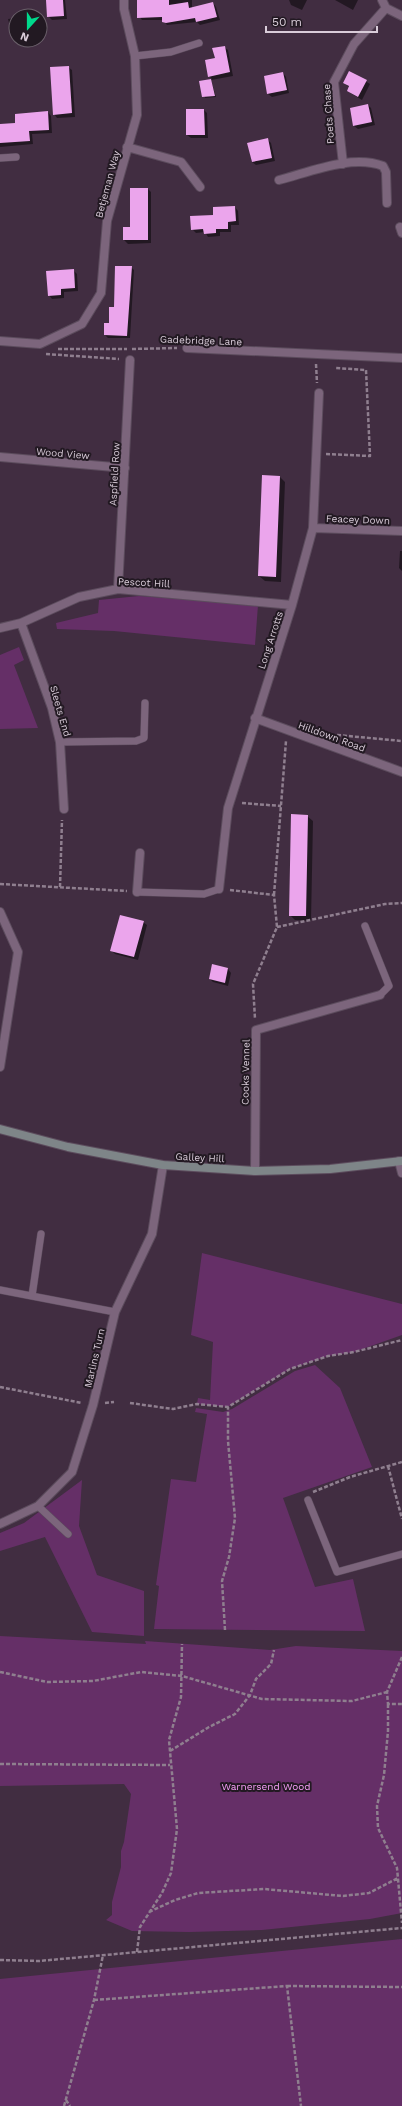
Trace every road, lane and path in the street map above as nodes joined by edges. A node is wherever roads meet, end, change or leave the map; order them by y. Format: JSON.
{"nodes":[{"id":1,"x":124,"y":0,"type":"edge"},
{"id":2,"x":382,"y":0,"type":"edge"},
{"id":3,"x":386,"y":8,"type":"junction"},
{"id":4,"x":402,"y":16,"type":"edge"},
{"id":5,"x":199,"y":43,"type":"dead end"},
{"id":6,"x":135,"y":56,"type":"junction"},
{"id":7,"x":127,"y":146,"type":"junction"},
{"id":8,"x":16,"y":157,"type":"dead end"},
{"id":9,"x":0,"y":158,"type":"edge"},
{"id":10,"x":343,"y":164,"type":"junction"},
{"id":11,"x":279,"y":180,"type":"dead end"},
{"id":12,"x":200,"y":187,"type":"dead end"},
{"id":13,"x":387,"y":203,"type":"dead end"},
{"id":14,"x":0,"y":341,"type":"edge"},
{"id":15,"x":40,"y":344,"type":"junction"},
{"id":16,"x":187,"y":348,"type":"joint"},
{"id":17,"x":38,"y":354,"type":"dead end"},
{"id":18,"x":317,"y":354,"type":"junction"},
{"id":19,"x":402,"y":358,"type":"edge"},
{"id":20,"x":130,"y":360,"type":"joint"},
{"id":21,"x":316,"y":366,"type":"junction"},
{"id":22,"x":323,"y":367,"type":"dead end"},
{"id":23,"x":330,"y":367,"type":"dead end"},
{"id":24,"x":319,"y":393,"type":"joint"},
{"id":25,"x":317,"y":454,"type":"junction"},
{"id":26,"x":0,"y":457,"type":"edge"},
{"id":27,"x":125,"y":468,"type":"junction"},
{"id":28,"x":313,"y":528,"type":"junction"},
{"id":29,"x":402,"y":531,"type":"edge"},
{"id":30,"x":118,"y":589,"type":"junction"},
{"id":31,"x":292,"y":605,"type":"junction"},
{"id":32,"x":21,"y":622,"type":"junction"},
{"id":33,"x":0,"y":628,"type":"edge"},
{"id":34,"x":145,"y":703,"type":"dead end"},
{"id":35,"x":255,"y":718,"type":"junction"},
{"id":36,"x":287,"y":730,"type":"junction"},
{"id":37,"x":333,"y":735,"type":"dead end"},
{"id":38,"x":402,"y":741,"type":"edge"},
{"id":39,"x":60,"y":742,"type":"junction"},
{"id":40,"x":402,"y":772,"type":"edge"},
{"id":41,"x":230,"y":802,"type":"junction"},
{"id":42,"x":281,"y":806,"type":"junction"},
{"id":43,"x":64,"y":809,"type":"joint"},
{"id":44,"x":140,"y":854,"type":"dead end"},
{"id":45,"x":0,"y":884,"type":"edge"},
{"id":46,"x":60,"y":887,"type":"junction"},
{"id":47,"x":219,"y":889,"type":"junction"},
{"id":48,"x":137,"y":892,"type":"junction"},
{"id":49,"x":274,"y":895,"type":"junction"},
{"id":50,"x":402,"y":903,"type":"edge"},
{"id":51,"x":0,"y":912,"type":"edge"},
{"id":52,"x":365,"y":926,"type":"dead end"},
{"id":53,"x":277,"y":927,"type":"junction"},
{"id":54,"x":380,"y":995,"type":"joint"},
{"id":55,"x":256,"y":1030,"type":"junction"},
{"id":56,"x":0,"y":1067,"type":"edge"},
{"id":57,"x":0,"y":1129,"type":"edge"},
{"id":58,"x":400,"y":1161,"type":"edge"},
{"id":59,"x":163,"y":1165,"type":"junction"},
{"id":60,"x":255,"y":1171,"type":"junction"},
{"id":61,"x":402,"y":1173,"type":"edge"},
{"id":62,"x":41,"y":1234,"type":"dead end"},
{"id":63,"x":0,"y":1290,"type":"edge"},
{"id":64,"x":32,"y":1296,"type":"junction"},
{"id":65,"x":115,"y":1312,"type":"junction"},
{"id":66,"x":402,"y":1340,"type":"edge"},
{"id":67,"x":0,"y":1387,"type":"edge"},
{"id":68,"x":130,"y":1403,"type":"dead end"},
{"id":69,"x":93,"y":1405,"type":"junction"},
{"id":70,"x":228,"y":1407,"type":"junction"},
{"id":71,"x":402,"y":1462,"type":"edge"},
{"id":72,"x":388,"y":1466,"type":"junction"},
{"id":73,"x":308,"y":1500,"type":"joint"},
{"id":74,"x":38,"y":1506,"type":"junction"},
{"id":75,"x":402,"y":1519,"type":"edge"},
{"id":76,"x":0,"y":1524,"type":"edge"},
{"id":77,"x":68,"y":1534,"type":"dead end"},
{"id":78,"x":402,"y":1554,"type":"edge"},
{"id":79,"x":225,"y":1630,"type":"dead end"},
{"id":80,"x":182,"y":1644,"type":"dead end"},
{"id":81,"x":274,"y":1650,"type":"dead end"},
{"id":82,"x":402,"y":1657,"type":"edge"},
{"id":83,"x":0,"y":1672,"type":"edge"},
{"id":84,"x":182,"y":1676,"type":"junction"},
{"id":85,"x":387,"y":1692,"type":"junction"},
{"id":86,"x":250,"y":1695,"type":"junction"},
{"id":87,"x":388,"y":1704,"type":"junction"},
{"id":88,"x":402,"y":1704,"type":"edge"},
{"id":89,"x":170,"y":1751,"type":"junction"},
{"id":90,"x":0,"y":1764,"type":"edge"},
{"id":91,"x":170,"y":1765,"type":"junction"},
{"id":92,"x":398,"y":1878,"type":"junction"},
{"id":93,"x":148,"y":1912,"type":"junction"},
{"id":94,"x":402,"y":1923,"type":"edge"},
{"id":95,"x":402,"y":1928,"type":"edge"},
{"id":96,"x":136,"y":1952,"type":"junction"},
{"id":97,"x":103,"y":1955,"type":"junction"},
{"id":98,"x":0,"y":1960,"type":"edge"},
{"id":99,"x":287,"y":1986,"type":"junction"},
{"id":100,"x":402,"y":1988,"type":"edge"},
{"id":101,"x":94,"y":2000,"type":"junction"},
{"id":102,"x":66,"y":2100,"type":"junction"},
{"id":103,"x":64,"y":2106,"type":"edge"},
{"id":104,"x":70,"y":2106,"type":"edge"},
{"id":105,"x":301,"y":2106,"type":"edge"}],
"edges":[{"from":1,"to":6,"type":"street","name":"Betjeman Way"},
{"from":2,"to":3,"type":"street"},
{"from":3,"to":4,"type":"street"},
{"from":3,"to":10,"type":"street","name":"Poets Chase"},
{"from":5,"to":6,"type":"lane"},
{"from":6,"to":7,"type":"street","name":"Betjeman Way"},
{"from":7,"to":12,"type":"street"},
{"from":7,"to":15,"type":"street","name":"Betjeman Way"},
{"from":8,"to":9,"type":"lane"},
{"from":10,"to":11,"type":"street"},
{"from":10,"to":13,"type":"street"},
{"from":14,"to":15,"type":"street"},
{"from":15,"to":16,"type":"path","name":"Gadebridge Lane"},
{"from":16,"to":18,"type":"street","name":"Gadebridge Lane"},
{"from":17,"to":20,"type":"path"},
{"from":18,"to":19,"type":"street","name":"Gadebridge Lane"},
{"from":18,"to":21,"type":"path"},
{"from":20,"to":27,"type":"street","name":"Aspfield Row"},
{"from":21,"to":22,"type":"path"},
{"from":21,"to":24,"type":"path"},
{"from":23,"to":25,"type":"path"},
{"from":24,"to":25,"type":"street","name":"Long Arrotts"},
{"from":25,"to":28,"type":"street","name":"Long Arrotts"},
{"from":26,"to":27,"type":"street","name":"Wood View"},
{"from":27,"to":30,"type":"street","name":"Aspfield Row"},
{"from":28,"to":29,"type":"street","name":"Feacey Down"},
{"from":28,"to":31,"type":"street","name":"Long Arrotts"},
{"from":30,"to":31,"type":"street","name":"Pescot Hill"},
{"from":30,"to":32,"type":"street","name":"Pescot Hill"},
{"from":31,"to":35,"type":"street","name":"Long Arrotts"},
{"from":32,"to":33,"type":"street","name":"Pescot Hill"},
{"from":32,"to":39,"type":"street","name":"Sleets End"},
{"from":34,"to":39,"type":"lane"},
{"from":35,"to":36,"type":"street","name":"Hilldown Road"},
{"from":35,"to":41,"type":"street","name":"Long Arrotts"},
{"from":36,"to":40,"type":"street","name":"Hilldown Road"},
{"from":36,"to":42,"type":"path"},
{"from":37,"to":38,"type":"path"},
{"from":39,"to":43,"type":"street","name":"Sleets End"},
{"from":41,"to":42,"type":"path"},
{"from":41,"to":47,"type":"street","name":"Long Arrotts"},
{"from":42,"to":49,"type":"path"},
{"from":43,"to":46,"type":"path"},
{"from":44,"to":48,"type":"street"},
{"from":45,"to":46,"type":"path"},
{"from":46,"to":48,"type":"path"},
{"from":47,"to":48,"type":"lane"},
{"from":47,"to":49,"type":"path"},
{"from":49,"to":53,"type":"path"},
{"from":50,"to":53,"type":"path"},
{"from":51,"to":56,"type":"street"},
{"from":52,"to":54,"type":"lane"},
{"from":53,"to":55,"type":"path"},
{"from":54,"to":55,"type":"street","name":"Cooks Vennel"},
{"from":55,"to":60,"type":"street","name":"Cooks Vennel"},
{"from":57,"to":59,"type":"street","name":"Galley Hill"},
{"from":58,"to":60,"type":"street","name":"Galley Hill"},
{"from":58,"to":61,"type":"street"},
{"from":59,"to":60,"type":"street","name":"Galley Hill"},
{"from":59,"to":65,"type":"street","name":"Marlins Turn"},
{"from":62,"to":64,"type":"lane"},
{"from":63,"to":64,"type":"lane"},
{"from":64,"to":65,"type":"lane"},
{"from":65,"to":69,"type":"street","name":"Marlins Turn"},
{"from":66,"to":70,"type":"path"},
{"from":67,"to":69,"type":"path"},
{"from":68,"to":70,"type":"path"},
{"from":69,"to":74,"type":"street","name":"Marlins Turn"},
{"from":70,"to":79,"type":"path"},
{"from":71,"to":72,"type":"path"},
{"from":72,"to":73,"type":"path"},
{"from":72,"to":75,"type":"path"},
{"from":73,"to":78,"type":"lane"},
{"from":74,"to":76,"type":"street","name":"Marlins Turn"},
{"from":74,"to":77,"type":"lane"},
{"from":80,"to":84,"type":"path"},
{"from":81,"to":86,"type":"path"},
{"from":82,"to":85,"type":"path"},
{"from":83,"to":84,"type":"path"},
{"from":84,"to":86,"type":"path"},
{"from":84,"to":89,"type":"path"},
{"from":85,"to":86,"type":"path"},
{"from":85,"to":87,"type":"path"},
{"from":86,"to":89,"type":"path"},
{"from":87,"to":88,"type":"path"},
{"from":87,"to":92,"type":"path"},
{"from":89,"to":91,"type":"path"},
{"from":90,"to":91,"type":"path"},
{"from":91,"to":93,"type":"path"},
{"from":92,"to":93,"type":"path"},
{"from":92,"to":94,"type":"path"},
{"from":93,"to":96,"type":"path"},
{"from":95,"to":96,"type":"path"},
{"from":96,"to":97,"type":"path"},
{"from":97,"to":98,"type":"path"},
{"from":97,"to":101,"type":"path"},
{"from":99,"to":100,"type":"path"},
{"from":99,"to":101,"type":"path"},
{"from":99,"to":105,"type":"path"},
{"from":101,"to":102,"type":"path"},
{"from":102,"to":103,"type":"path"},
{"from":102,"to":104,"type":"path"}]}
